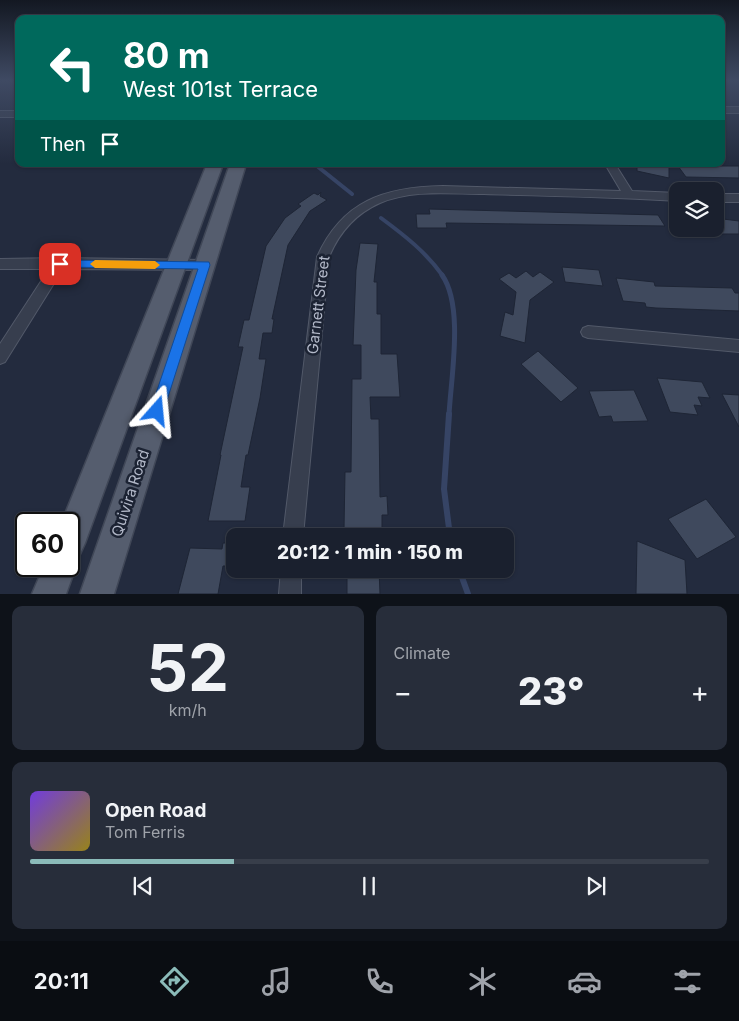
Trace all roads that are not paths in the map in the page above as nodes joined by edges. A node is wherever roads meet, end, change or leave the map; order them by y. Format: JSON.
{"nodes":[{"id":1,"x":725,"y":110,"type":"edge"},
{"id":2,"x":739,"y":110,"type":"edge"},
{"id":3,"x":0,"y":114,"type":"edge"},
{"id":4,"x":15,"y":114,"type":"edge"},
{"id":5,"x":214,"y":167,"type":"edge"},
{"id":6,"x":237,"y":167,"type":"edge"},
{"id":7,"x":612,"y":167,"type":"edge"},
{"id":8,"x":628,"y":194,"type":"junction"},
{"id":9,"x":669,"y":196,"type":"edge"},
{"id":10,"x":724,"y":198,"type":"edge"},
{"id":11,"x":739,"y":198,"type":"edge"},
{"id":12,"x":0,"y":264,"type":"edge"},
{"id":13,"x":60,"y":264,"type":"junction"},
{"id":14,"x":176,"y":265,"type":"junction"},
{"id":15,"x":205,"y":265,"type":"junction"},
{"id":16,"x":588,"y":332,"type":"dead end"},
{"id":17,"x":739,"y":346,"type":"edge"},
{"id":18,"x":0,"y":357,"type":"edge"},
{"id":19,"x":80,"y":514,"type":"edge"},
{"id":20,"x":294,"y":528,"type":"edge"},
{"id":21,"x":56,"y":577,"type":"edge"},
{"id":22,"x":291,"y":578,"type":"edge"},
{"id":23,"x":49,"y":594,"type":"edge"},
{"id":24,"x":97,"y":594,"type":"edge"},
{"id":25,"x":290,"y":594,"type":"edge"}],
"edges":[{"from":1,"to":2,"type":"street"},
{"from":3,"to":4,"type":"street"},
{"from":5,"to":14,"type":"main road"},
{"from":6,"to":15,"type":"main road","name":"Quivira Road"},
{"from":7,"to":8,"type":"street"},
{"from":8,"to":9,"type":"street","name":"Garnett Street"},
{"from":8,"to":20,"type":"street","name":"Garnett Street"},
{"from":10,"to":11,"type":"street"},
{"from":12,"to":13,"type":"street"},
{"from":13,"to":14,"type":"street"},
{"from":13,"to":18,"type":"street"},
{"from":14,"to":15,"type":"street"},
{"from":14,"to":19,"type":"main road"},
{"from":15,"to":24,"type":"main road","name":"Quivira Road"},
{"from":16,"to":17,"type":"street"},
{"from":21,"to":23,"type":"main road"},
{"from":22,"to":25,"type":"street"}]}
